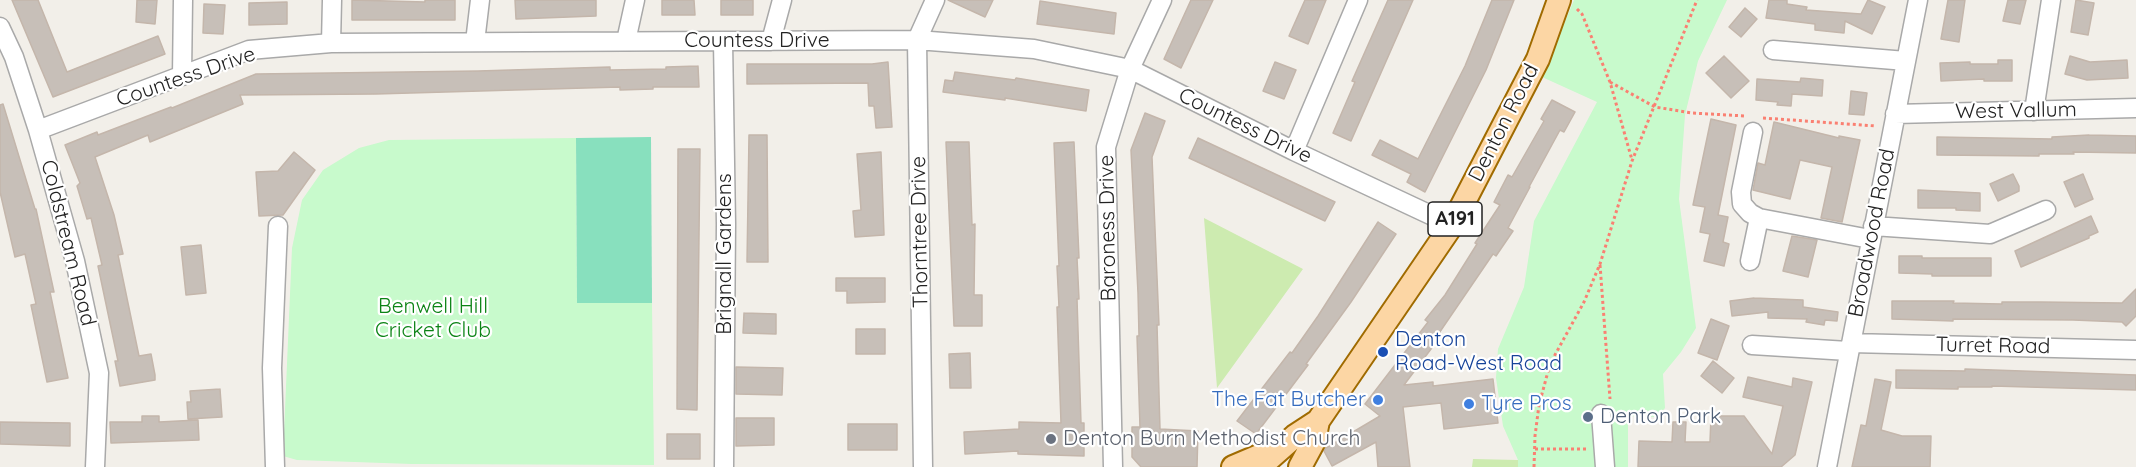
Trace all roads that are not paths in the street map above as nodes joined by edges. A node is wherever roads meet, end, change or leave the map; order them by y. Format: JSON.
{"nodes":[{"id":1,"x":183,"y":0,"type":"edge"},
{"id":2,"x":332,"y":0,"type":"edge"},
{"id":3,"x":480,"y":0,"type":"edge"},
{"id":4,"x":635,"y":0,"type":"edge"},
{"id":5,"x":783,"y":0,"type":"edge"},
{"id":6,"x":935,"y":0,"type":"edge"},
{"id":7,"x":1162,"y":0,"type":"edge"},
{"id":8,"x":1358,"y":0,"type":"edge"},
{"id":9,"x":1918,"y":0,"type":"edge"},
{"id":10,"x":2051,"y":0,"type":"edge"},
{"id":11,"x":1569,"y":1,"type":"edge"},
{"id":12,"x":0,"y":27,"type":"edge"},
{"id":13,"x":917,"y":40,"type":"junction"},
{"id":14,"x":626,"y":41,"type":"junction"},
{"id":15,"x":723,"y":41,"type":"junction"},
{"id":16,"x":771,"y":41,"type":"junction"},
{"id":17,"x":476,"y":42,"type":"junction"},
{"id":18,"x":331,"y":43,"type":"junction"},
{"id":19,"x":1773,"y":50,"type":"dead end"},
{"id":20,"x":1906,"y":61,"type":"junction"},
{"id":21,"x":1130,"y":69,"type":"junction"},
{"id":22,"x":182,"y":76,"type":"junction"},
{"id":23,"x":2136,"y":108,"type":"edge"},
{"id":24,"x":2034,"y":111,"type":"junction"},
{"id":25,"x":1894,"y":121,"type":"junction"},
{"id":26,"x":1756,"y":122,"type":"road end"},
{"id":27,"x":38,"y":130,"type":"junction"},
{"id":28,"x":1294,"y":151,"type":"junction"},
{"id":29,"x":2046,"y":210,"type":"dead end"},
{"id":30,"x":1759,"y":218,"type":"junction"},
{"id":31,"x":1452,"y":225,"type":"junction"},
{"id":32,"x":278,"y":226,"type":"dead end"},
{"id":33,"x":1872,"y":233,"type":"junction"},
{"id":34,"x":1750,"y":261,"type":"dead end"},
{"id":35,"x":1752,"y":345,"type":"dead end"},
{"id":36,"x":1849,"y":347,"type":"junction"},
{"id":37,"x":2136,"y":350,"type":"edge"},
{"id":38,"x":1606,"y":409,"type":"road end"},
{"id":39,"x":1318,"y":421,"type":"junction"},
{"id":40,"x":1283,"y":446,"type":"junction"},
{"id":41,"x":1604,"y":458,"type":"edge"},
{"id":42,"x":1305,"y":463,"type":"edge"},
{"id":43,"x":95,"y":467,"type":"edge"},
{"id":44,"x":275,"y":467,"type":"edge"},
{"id":45,"x":724,"y":467,"type":"edge"},
{"id":46,"x":923,"y":467,"type":"edge"},
{"id":47,"x":1113,"y":467,"type":"edge"},
{"id":48,"x":1233,"y":467,"type":"edge"},
{"id":49,"x":1260,"y":467,"type":"edge"},
{"id":50,"x":1827,"y":467,"type":"edge"}],
"edges":[{"from":1,"to":22,"type":"street"},
{"from":2,"to":18,"type":"street"},
{"from":3,"to":17,"type":"street"},
{"from":4,"to":14,"type":"street"},
{"from":5,"to":16,"type":"street"},
{"from":6,"to":13,"type":"street","name":"Thorntree Drive"},
{"from":7,"to":21,"type":"street","name":"Baroness Drive"},
{"from":8,"to":28,"type":"street"},
{"from":9,"to":20,"type":"street","name":"Broadwood Road"},
{"from":10,"to":24,"type":"street"},
{"from":11,"to":31,"type":"main road","name":"Denton Road","number":"A191"},
{"from":12,"to":27,"type":"street","name":"Coldstream Road"},
{"from":13,"to":16,"type":"street","name":"Countess Drive"},
{"from":13,"to":21,"type":"street","name":"Countess Drive"},
{"from":13,"to":46,"type":"street","name":"Thorntree Drive"},
{"from":14,"to":15,"type":"street","name":"Countess Drive"},
{"from":14,"to":17,"type":"street","name":"Countess Drive"},
{"from":15,"to":16,"type":"street","name":"Countess Drive"},
{"from":15,"to":45,"type":"street","name":"Brignall Gardens"},
{"from":17,"to":18,"type":"street","name":"Countess Drive"},
{"from":18,"to":22,"type":"street","name":"Countess Drive"},
{"from":19,"to":20,"type":"street"},
{"from":20,"to":25,"type":"street","name":"Broadwood Road"},
{"from":21,"to":28,"type":"street","name":"Countess Drive"},
{"from":21,"to":47,"type":"street","name":"Baroness Drive"},
{"from":22,"to":27,"type":"street","name":"Countess Drive"},
{"from":23,"to":24,"type":"street","name":"West Vallum"},
{"from":24,"to":25,"type":"street","name":"West Vallum"},
{"from":25,"to":33,"type":"street","name":"Broadwood Road"},
{"from":26,"to":30,"type":"street"},
{"from":27,"to":43,"type":"street","name":"Coldstream Road"},
{"from":28,"to":31,"type":"street","name":"Countess Drive"},
{"from":29,"to":33,"type":"street"},
{"from":30,"to":33,"type":"street"},
{"from":30,"to":34,"type":"street"},
{"from":31,"to":39,"type":"main road","name":"Denton Road","number":"A191"},
{"from":32,"to":44,"type":"street"},
{"from":33,"to":36,"type":"street","name":"Broadwood Road"},
{"from":35,"to":36,"type":"street","name":"Turret Road"},
{"from":36,"to":37,"type":"street","name":"Turret Road"},
{"from":36,"to":50,"type":"street","name":"Broadwood Road"},
{"from":38,"to":41,"type":"street"},
{"from":39,"to":40,"type":"main road","name":"Denton Road","number":"A191"},
{"from":39,"to":42,"type":"main road","name":"Denton Road","number":"A191"},
{"from":40,"to":48,"type":"main road"},
{"from":40,"to":49,"type":"main road","name":"Denton Road","number":"A191"}]}
